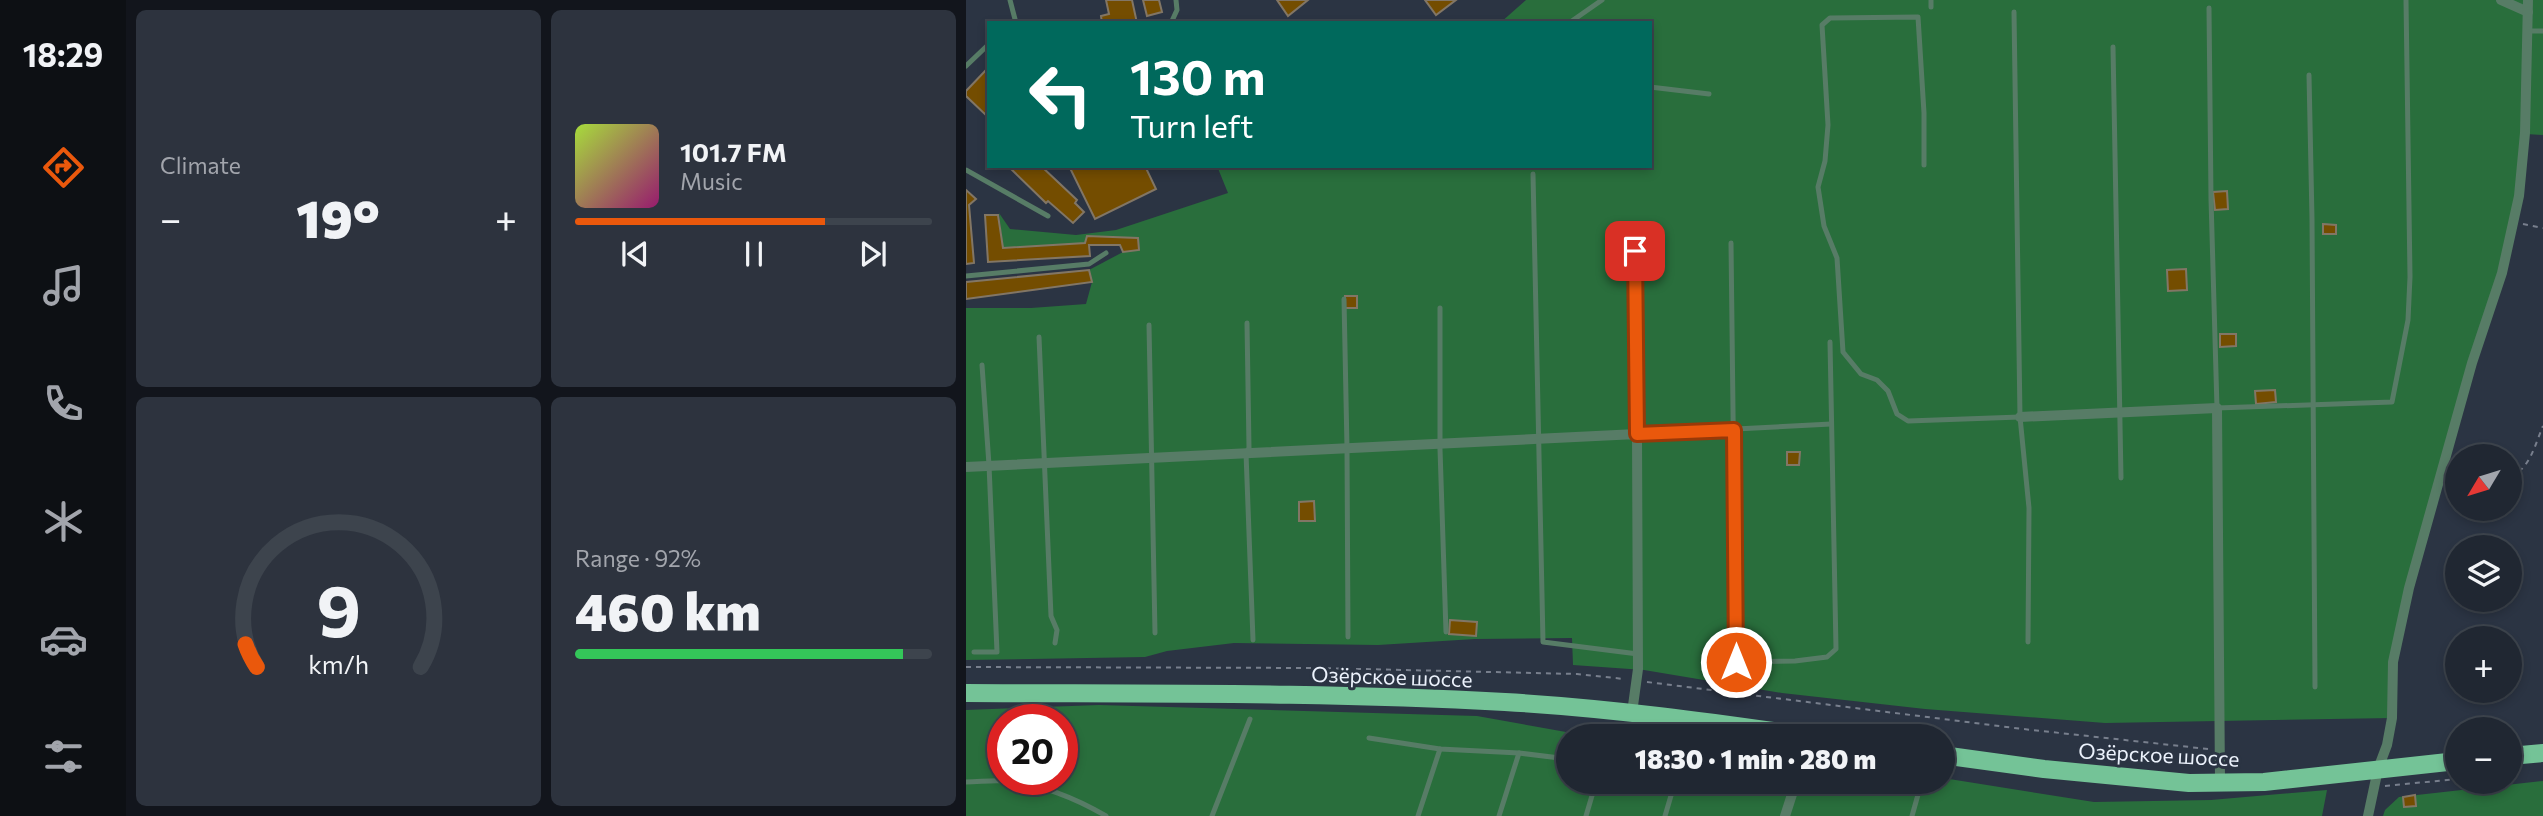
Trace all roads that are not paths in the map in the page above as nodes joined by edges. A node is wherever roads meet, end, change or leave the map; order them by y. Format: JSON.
{"nodes":[{"id":1,"x":1010,"y":0,"type":"edge"},
{"id":2,"x":1176,"y":0,"type":"edge"},
{"id":3,"x":1602,"y":0,"type":"edge"},
{"id":4,"x":2406,"y":0,"type":"edge"},
{"id":5,"x":2501,"y":0,"type":"edge"},
{"id":6,"x":2528,"y":6,"type":"edge"},
{"id":7,"x":2209,"y":8,"type":"dead end"},
{"id":8,"x":2014,"y":12,"type":"dead end"},
{"id":9,"x":1015,"y":21,"type":"edge"},
{"id":10,"x":1172,"y":21,"type":"edge"},
{"id":11,"x":1572,"y":21,"type":"edge"},
{"id":12,"x":2527,"y":31,"type":"junction"},
{"id":13,"x":2543,"y":32,"type":"edge"},
{"id":14,"x":987,"y":46,"type":"edge"},
{"id":15,"x":2113,"y":47,"type":"dead end"},
{"id":16,"x":966,"y":66,"type":"edge"},
{"id":17,"x":2309,"y":75,"type":"dead end"},
{"id":18,"x":1652,"y":87,"type":"edge"},
{"id":19,"x":1709,"y":94,"type":"dead end"},
{"id":20,"x":1924,"y":165,"type":"dead end"},
{"id":21,"x":966,"y":170,"type":"edge"},
{"id":22,"x":1533,"y":174,"type":"dead end"},
{"id":23,"x":1048,"y":216,"type":"dead end"},
{"id":24,"x":1635,"y":225,"type":"dead end"},
{"id":25,"x":1731,"y":243,"type":"dead end"},
{"id":26,"x":1106,"y":253,"type":"dead end"},
{"id":27,"x":966,"y":275,"type":"edge"},
{"id":28,"x":1343,"y":299,"type":"dead end"},
{"id":29,"x":1440,"y":308,"type":"dead end"},
{"id":30,"x":1247,"y":323,"type":"dead end"},
{"id":31,"x":1149,"y":325,"type":"dead end"},
{"id":32,"x":1039,"y":337,"type":"dead end"},
{"id":33,"x":1830,"y":341,"type":"dead end"},
{"id":34,"x":982,"y":365,"type":"dead end"},
{"id":35,"x":2314,"y":404,"type":"junction"},
{"id":36,"x":2217,"y":408,"type":"junction"},
{"id":37,"x":2119,"y":412,"type":"junction"},
{"id":38,"x":2021,"y":417,"type":"junction"},
{"id":39,"x":1831,"y":424,"type":"junction"},
{"id":40,"x":1734,"y":430,"type":"junction"},
{"id":41,"x":1637,"y":434,"type":"junction"},
{"id":42,"x":1537,"y":439,"type":"junction"},
{"id":43,"x":1441,"y":444,"type":"junction"},
{"id":44,"x":1347,"y":448,"type":"junction"},
{"id":45,"x":1246,"y":453,"type":"junction"},
{"id":46,"x":1152,"y":457,"type":"junction"},
{"id":47,"x":1046,"y":463,"type":"junction"},
{"id":48,"x":989,"y":465,"type":"junction"},
{"id":49,"x":966,"y":467,"type":"edge"},
{"id":50,"x":2121,"y":478,"type":"dead end"},
{"id":51,"x":1446,"y":632,"type":"dead end"},
{"id":52,"x":1155,"y":633,"type":"dead end"},
{"id":53,"x":1348,"y":637,"type":"dead end"},
{"id":54,"x":1253,"y":640,"type":"dead end"},
{"id":55,"x":2028,"y":642,"type":"dead end"},
{"id":56,"x":1055,"y":643,"type":"dead end"},
{"id":57,"x":974,"y":652,"type":"dead end"},
{"id":58,"x":1638,"y":654,"type":"junction"},
{"id":59,"x":2315,"y":687,"type":"dead end"},
{"id":60,"x":966,"y":693,"type":"edge"},
{"id":61,"x":1632,"y":713,"type":"junction"},
{"id":62,"x":1250,"y":719,"type":"dead end"},
{"id":63,"x":1716,"y":724,"type":"edge"},
{"id":64,"x":1369,"y":738,"type":"dead end"},
{"id":65,"x":1440,"y":749,"type":"junction"},
{"id":66,"x":2543,"y":752,"type":"edge"},
{"id":67,"x":1519,"y":753,"type":"junction"},
{"id":68,"x":2522,"y":755,"type":"edge"},
{"id":69,"x":1955,"y":757,"type":"edge"},
{"id":70,"x":1556,"y":758,"type":"edge"},
{"id":71,"x":2445,"y":762,"type":"edge"},
{"id":72,"x":2378,"y":769,"type":"junction"},
{"id":73,"x":966,"y":782,"type":"edge"},
{"id":74,"x":2220,"y":782,"type":"junction"},
{"id":75,"x":1592,"y":794,"type":"edge"},
{"id":76,"x":1671,"y":794,"type":"edge"},
{"id":77,"x":1792,"y":794,"type":"edge"},
{"id":78,"x":1918,"y":794,"type":"edge"},
{"id":79,"x":1107,"y":816,"type":"edge"},
{"id":80,"x":1212,"y":816,"type":"edge"},
{"id":81,"x":1418,"y":816,"type":"edge"},
{"id":82,"x":1499,"y":816,"type":"edge"},
{"id":83,"x":1586,"y":816,"type":"edge"},
{"id":84,"x":1665,"y":816,"type":"edge"},
{"id":85,"x":1785,"y":816,"type":"edge"},
{"id":86,"x":1912,"y":816,"type":"edge"},
{"id":87,"x":2368,"y":816,"type":"edge"}],
"edges":[{"from":1,"to":9,"type":"lane"},
{"from":2,"to":10,"type":"lane"},
{"from":3,"to":11,"type":"lane"},
{"from":4,"to":35,"type":"lane"},
{"from":5,"to":6,"type":"street"},
{"from":6,"to":12,"type":"street"},
{"from":7,"to":36,"type":"lane"},
{"from":8,"to":38,"type":"lane"},
{"from":12,"to":13,"type":"lane"},
{"from":12,"to":72,"type":"street"},
{"from":14,"to":16,"type":"lane"},
{"from":15,"to":37,"type":"lane"},
{"from":17,"to":35,"type":"lane"},
{"from":18,"to":19,"type":"lane"},
{"from":20,"to":38,"type":"lane"},
{"from":21,"to":23,"type":"lane"},
{"from":22,"to":42,"type":"lane"},
{"from":24,"to":41,"type":"lane"},
{"from":25,"to":40,"type":"lane"},
{"from":26,"to":27,"type":"lane"},
{"from":28,"to":44,"type":"lane"},
{"from":29,"to":43,"type":"lane"},
{"from":30,"to":45,"type":"lane"},
{"from":31,"to":46,"type":"lane"},
{"from":32,"to":47,"type":"lane"},
{"from":33,"to":39,"type":"lane"},
{"from":34,"to":48,"type":"lane"},
{"from":35,"to":36,"type":"lane"},
{"from":35,"to":59,"type":"lane"},
{"from":36,"to":37,"type":"street"},
{"from":36,"to":74,"type":"street"},
{"from":37,"to":38,"type":"street"},
{"from":37,"to":50,"type":"lane"},
{"from":38,"to":55,"type":"lane"},
{"from":39,"to":40,"type":"lane"},
{"from":39,"to":40,"type":"lane"},
{"from":40,"to":41,"type":"lane"},
{"from":41,"to":42,"type":"street"},
{"from":41,"to":58,"type":"street"},
{"from":42,"to":43,"type":"street"},
{"from":42,"to":58,"type":"lane"},
{"from":43,"to":44,"type":"street"},
{"from":43,"to":51,"type":"lane"},
{"from":44,"to":45,"type":"street"},
{"from":44,"to":53,"type":"lane"},
{"from":45,"to":46,"type":"street"},
{"from":45,"to":54,"type":"lane"},
{"from":46,"to":47,"type":"street"},
{"from":46,"to":52,"type":"lane"},
{"from":47,"to":48,"type":"street"},
{"from":47,"to":56,"type":"lane"},
{"from":48,"to":49,"type":"street"},
{"from":48,"to":57,"type":"lane"},
{"from":58,"to":61,"type":"street"},
{"from":60,"to":61,"type":"main road","name":"Озёрское шоссе"},
{"from":61,"to":63,"type":"main road","name":"Озёрское шоссе"},
{"from":62,"to":80,"type":"lane"},
{"from":64,"to":65,"type":"lane"},
{"from":65,"to":67,"type":"lane"},
{"from":65,"to":81,"type":"lane"},
{"from":66,"to":68,"type":"main road"},
{"from":67,"to":70,"type":"lane"},
{"from":67,"to":82,"type":"lane"},
{"from":69,"to":74,"type":"main road","name":"Озёрское шоссе"},
{"from":71,"to":72,"type":"main road","name":"Озёрское шоссе"},
{"from":72,"to":74,"type":"main road","name":"Озёрское шоссе"},
{"from":72,"to":87,"type":"street"},
{"from":73,"to":79,"type":"lane"},
{"from":75,"to":83,"type":"lane"},
{"from":76,"to":84,"type":"lane"},
{"from":77,"to":85,"type":"street"},
{"from":78,"to":86,"type":"lane"}]}
